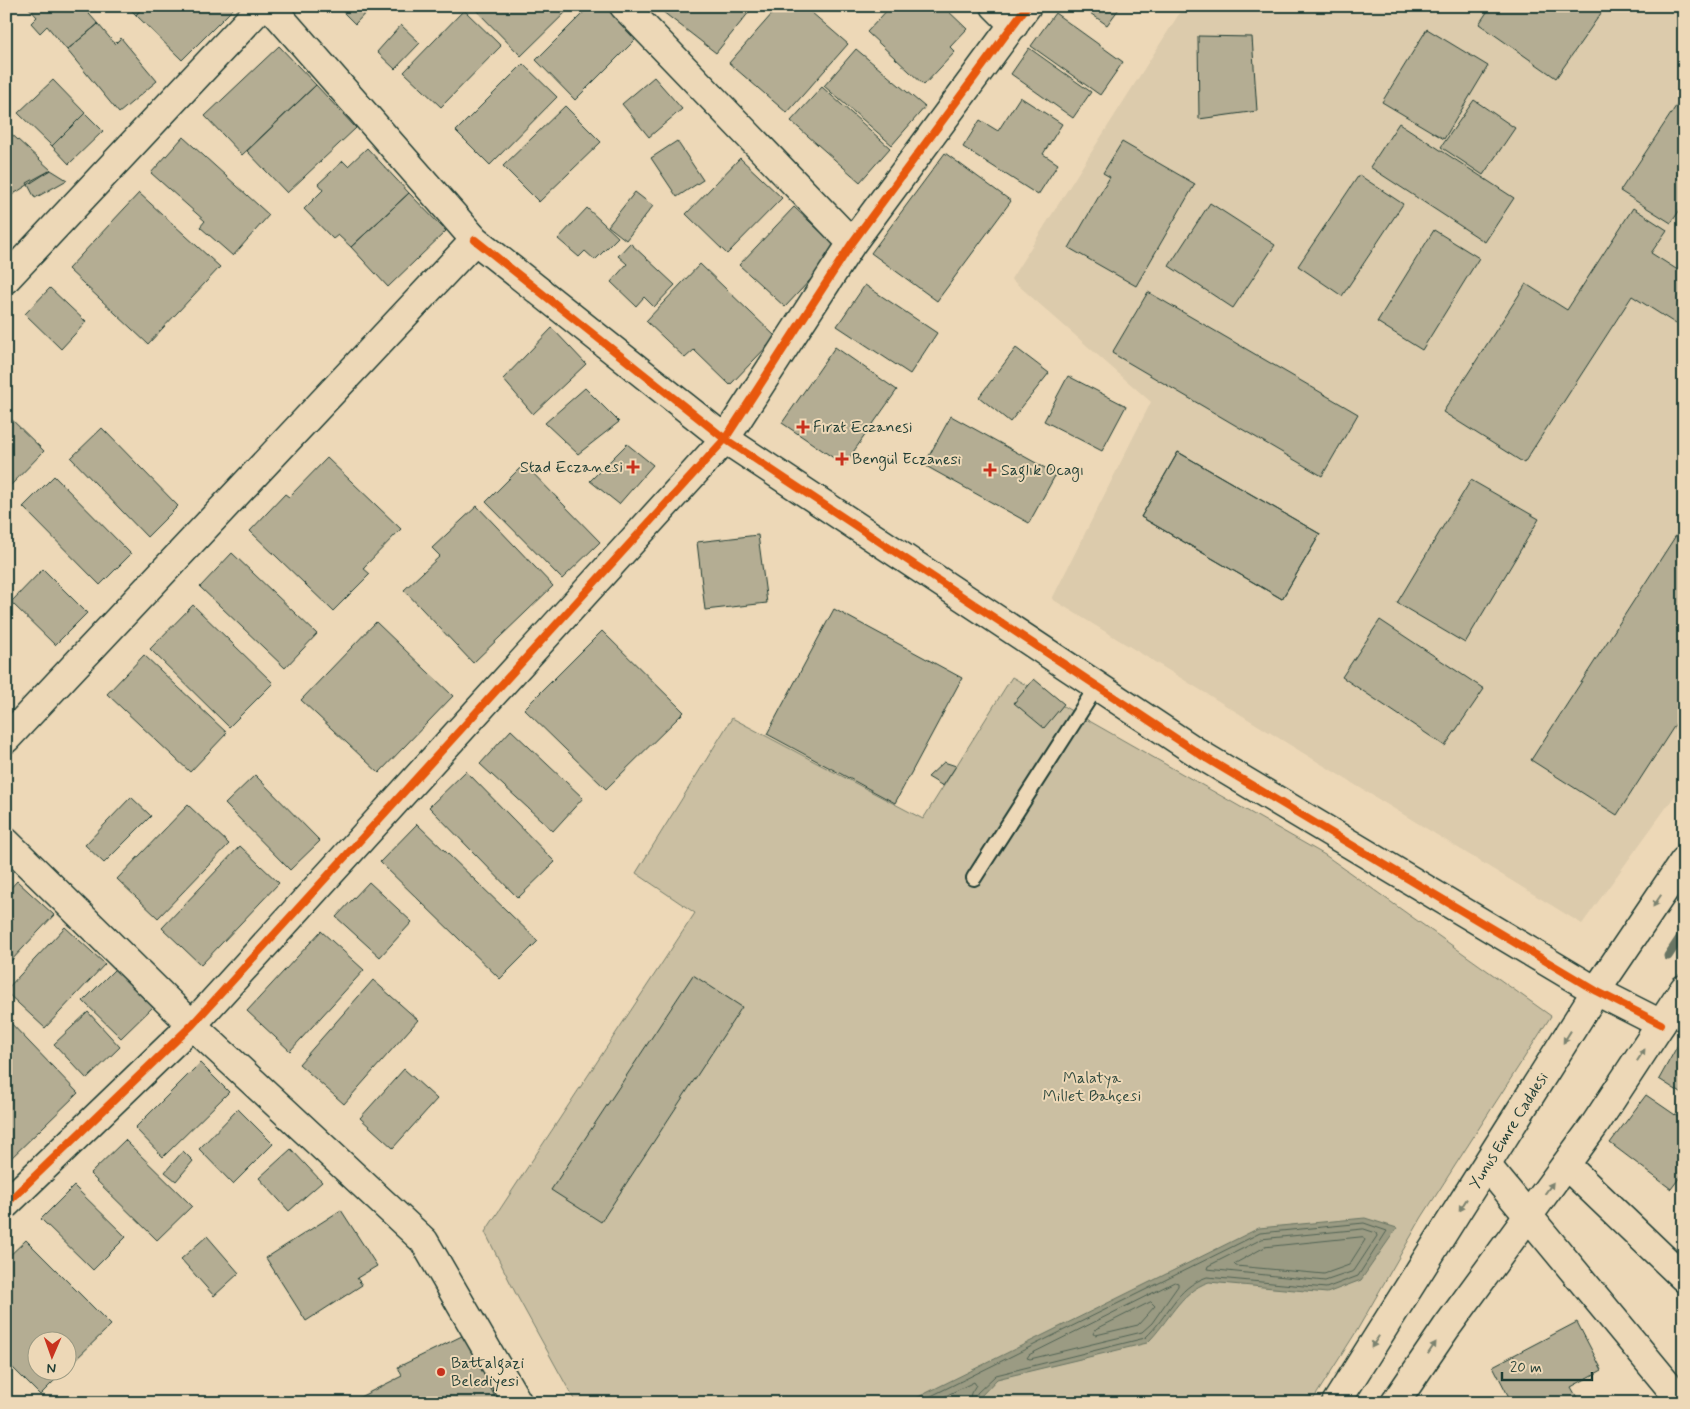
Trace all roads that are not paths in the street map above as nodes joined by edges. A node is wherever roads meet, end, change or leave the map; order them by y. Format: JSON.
{"nodes":[{"id":1,"x":262,"y":6,"type":"edge"},
{"id":2,"x":270,"y":6,"type":"edge"},
{"id":3,"x":624,"y":6,"type":"edge"},
{"id":4,"x":1012,"y":12,"type":"edge"},
{"id":5,"x":475,"y":240,"type":"junction"},
{"id":6,"x":852,"y":244,"type":"junction"},
{"id":7,"x":10,"y":266,"type":"edge"},
{"id":8,"x":725,"y":438,"type":"junction"},
{"id":9,"x":1096,"y":686,"type":"junction"},
{"id":10,"x":6,"y":739,"type":"edge"},
{"id":11,"x":6,"y":842,"type":"edge"},
{"id":12,"x":1684,"y":861,"type":"edge"},
{"id":13,"x":974,"y":878,"type":"dead end"},
{"id":14,"x":1596,"y":991,"type":"junction"},
{"id":15,"x":1675,"y":1009,"type":"edge"},
{"id":16,"x":192,"y":1025,"type":"junction"},
{"id":17,"x":1566,"y":1165,"type":"junction"},
{"id":18,"x":1487,"y":1166,"type":"junction"},
{"id":19,"x":6,"y":1204,"type":"edge"},
{"id":20,"x":1528,"y":1216,"type":"junction"},
{"id":21,"x":1684,"y":1278,"type":"edge"},
{"id":22,"x":518,"y":1403,"type":"edge"},
{"id":23,"x":1336,"y":1403,"type":"edge"},
{"id":24,"x":1396,"y":1403,"type":"edge"},
{"id":25,"x":1683,"y":1403,"type":"edge"}],
"edges":[{"from":1,"to":7,"type":"street"},
{"from":2,"to":5,"type":"street"},
{"from":3,"to":6,"type":"street"},
{"from":4,"to":6,"type":"street"},
{"from":5,"to":8,"type":"street"},
{"from":5,"to":10,"type":"street"},
{"from":6,"to":8,"type":"street"},
{"from":8,"to":9,"type":"street"},
{"from":8,"to":16,"type":"street"},
{"from":9,"to":13,"type":"lane"},
{"from":9,"to":14,"type":"street"},
{"from":11,"to":16,"type":"street"},
{"from":12,"to":14,"type":"street","name":"Yunus Emre Caddesi","one_way":true},
{"from":14,"to":15,"type":"street"},
{"from":14,"to":18,"type":"street","name":"Yunus Emre Caddesi","one_way":true},
{"from":17,"to":15,"type":"street","one_way":true},
{"from":16,"to":19,"type":"street"},
{"from":16,"to":22,"type":"street"},
{"from":20,"to":17,"type":"street","one_way":true},
{"from":17,"to":21,"type":"street"},
{"from":18,"to":20,"type":"street"},
{"from":18,"to":23,"type":"street","name":"Yunus Emre Caddesi","one_way":true},
{"from":24,"to":20,"type":"street","one_way":true},
{"from":20,"to":25,"type":"street"}]}
